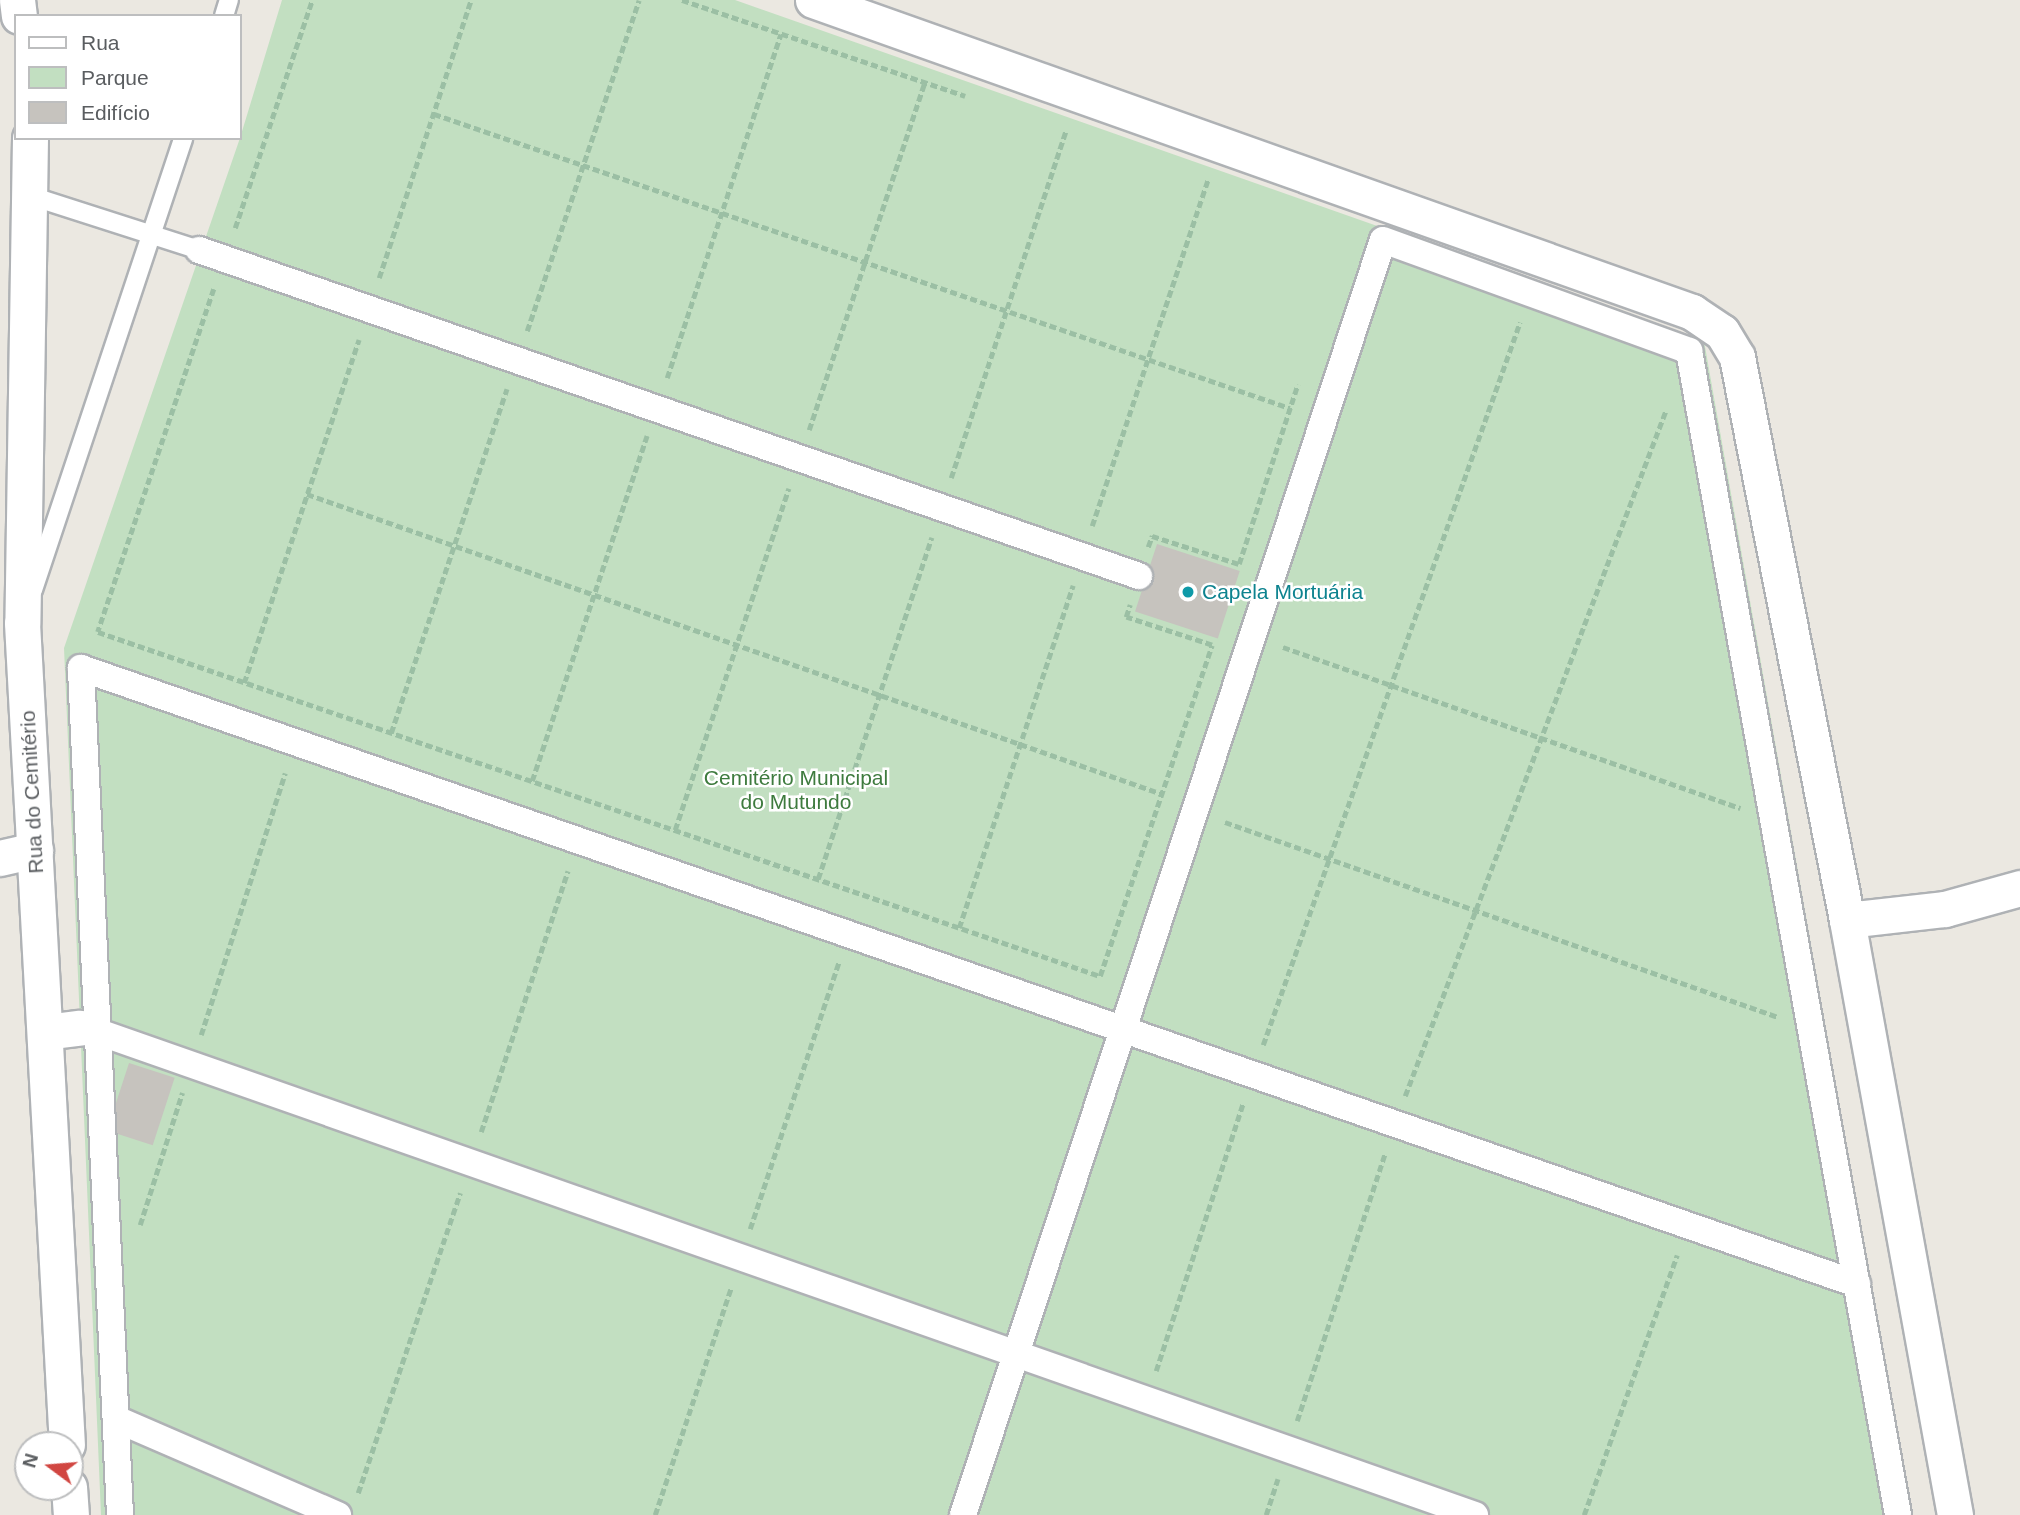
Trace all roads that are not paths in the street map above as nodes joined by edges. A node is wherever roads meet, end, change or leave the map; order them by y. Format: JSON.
{"nodes":[{"id":1,"x":813,"y":0,"type":"edge"},
{"id":2,"x":30,"y":140,"type":"edge"},
{"id":3,"x":182,"y":140,"type":"edge"},
{"id":4,"x":31,"y":197,"type":"junction"},
{"id":5,"x":151,"y":233,"type":"junction"},
{"id":6,"x":199,"y":250,"type":"joint"},
{"id":7,"x":1139,"y":576,"type":"road end"},
{"id":8,"x":22,"y":623,"type":"junction"},
{"id":9,"x":15,"y":766,"type":"edge"},
{"id":10,"x":35,"y":850,"type":"junction"},
{"id":11,"x":0,"y":858,"type":"edge"},
{"id":12,"x":2020,"y":888,"type":"edge"},
{"id":13,"x":1847,"y":920,"type":"junction"},
{"id":14,"x":91,"y":1028,"type":"junction"},
{"id":15,"x":1122,"y":1030,"type":"junction"},
{"id":16,"x":45,"y":1032,"type":"junction"},
{"id":17,"x":1857,"y":1284,"type":"junction"},
{"id":18,"x":1016,"y":1353,"type":"junction"},
{"id":19,"x":116,"y":1419,"type":"junction"},
{"id":20,"x":66,"y":1431,"type":"edge"},
{"id":21,"x":120,"y":1515,"type":"edge"},
{"id":22,"x":338,"y":1515,"type":"edge"},
{"id":23,"x":963,"y":1515,"type":"edge"},
{"id":24,"x":1475,"y":1515,"type":"edge"},
{"id":25,"x":1898,"y":1515,"type":"edge"},
{"id":26,"x":1955,"y":1515,"type":"edge"}],
"edges":[{"from":1,"to":13,"type":"street"},
{"from":2,"to":4,"type":"street","name":"Rua do Cemitério"},
{"from":3,"to":5,"type":"lane"},
{"from":4,"to":5,"type":"lane"},
{"from":4,"to":8,"type":"street","name":"Rua do Cemitério"},
{"from":5,"to":6,"type":"lane"},
{"from":5,"to":8,"type":"lane"},
{"from":6,"to":7,"type":"street"},
{"from":8,"to":9,"type":"street","name":"Rua do Cemitério"},
{"from":9,"to":10,"type":"street","name":"Rua do Cemitério"},
{"from":10,"to":11,"type":"street"},
{"from":10,"to":16,"type":"street","name":"Rua do Cemitério"},
{"from":12,"to":13,"type":"street"},
{"from":13,"to":26,"type":"street"},
{"from":14,"to":15,"type":"street"},
{"from":14,"to":16,"type":"street"},
{"from":14,"to":18,"type":"street"},
{"from":14,"to":19,"type":"street"},
{"from":15,"to":17,"type":"street"},
{"from":15,"to":17,"type":"street"},
{"from":15,"to":18,"type":"street"},
{"from":16,"to":20,"type":"street","name":"Rua do Cemitério"},
{"from":17,"to":25,"type":"street"},
{"from":18,"to":23,"type":"street"},
{"from":18,"to":24,"type":"street"},
{"from":19,"to":21,"type":"street"},
{"from":19,"to":22,"type":"street"}]}
